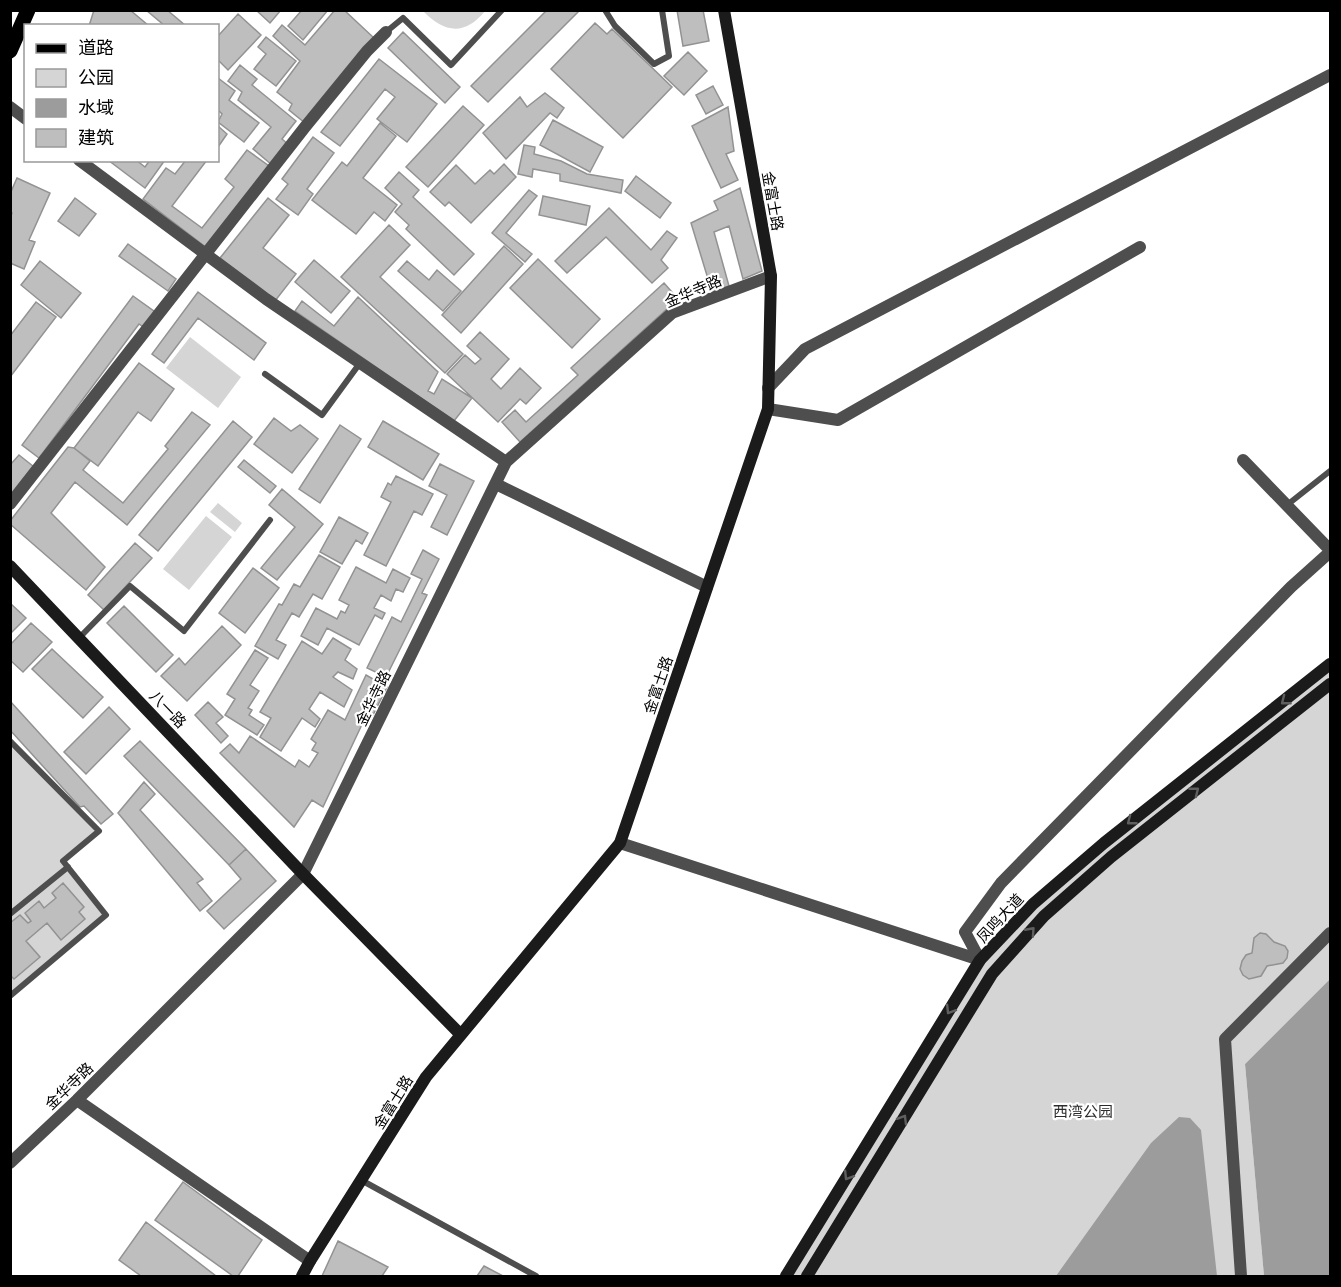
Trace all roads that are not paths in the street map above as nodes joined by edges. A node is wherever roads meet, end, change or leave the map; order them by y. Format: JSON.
{"nodes":[{"id":1,"x":28,"y":10,"type":"edge"},
{"id":2,"x":502,"y":10,"type":"edge"},
{"id":3,"x":605,"y":10,"type":"edge"},
{"id":4,"x":662,"y":10,"type":"edge"},
{"id":5,"x":724,"y":10,"type":"edge"},
{"id":6,"x":386,"y":32,"type":"joint"},
{"id":7,"x":10,"y":51,"type":"edge"},
{"id":8,"x":1330,"y":75,"type":"edge"},
{"id":9,"x":10,"y":107,"type":"edge"},
{"id":10,"x":24,"y":118,"type":"edge"},
{"id":11,"x":82,"y":162,"type":"edge"},
{"id":12,"x":1140,"y":247,"type":"dead end"},
{"id":13,"x":207,"y":255,"type":"junction"},
{"id":14,"x":771,"y":276,"type":"junction"},
{"id":15,"x":360,"y":363,"type":"junction"},
{"id":16,"x":265,"y":374,"type":"dead end"},
{"id":17,"x":768,"y":388,"type":"junction"},
{"id":18,"x":768,"y":409,"type":"junction"},
{"id":19,"x":1243,"y":460,"type":"dead end"},
{"id":20,"x":506,"y":462,"type":"junction"},
{"id":21,"x":1330,"y":471,"type":"edge"},
{"id":22,"x":496,"y":484,"type":"junction"},
{"id":23,"x":10,"y":504,"type":"edge"},
{"id":24,"x":1287,"y":505,"type":"junction"},
{"id":25,"x":270,"y":520,"type":"dead end"},
{"id":26,"x":1330,"y":551,"type":"edge"},
{"id":27,"x":10,"y":566,"type":"edge"},
{"id":28,"x":707,"y":587,"type":"junction"},
{"id":29,"x":79,"y":638,"type":"junction"},
{"id":30,"x":1330,"y":664,"type":"edge"},
{"id":31,"x":1330,"y":684,"type":"edge"},
{"id":32,"x":10,"y":741,"type":"edge"},
{"id":33,"x":620,"y":843,"type":"junction"},
{"id":34,"x":68,"y":867,"type":"junction"},
{"id":35,"x":303,"y":874,"type":"junction"},
{"id":36,"x":10,"y":914,"type":"edge"},
{"id":37,"x":1330,"y":933,"type":"edge"},
{"id":38,"x":980,"y":960,"type":"junction"},
{"id":39,"x":10,"y":996,"type":"edge"},
{"id":40,"x":461,"y":1035,"type":"junction"},
{"id":41,"x":77,"y":1100,"type":"junction"},
{"id":42,"x":10,"y":1163,"type":"edge"},
{"id":43,"x":361,"y":1180,"type":"junction"},
{"id":44,"x":310,"y":1261,"type":"junction"},
{"id":45,"x":302,"y":1276,"type":"edge"},
{"id":46,"x":536,"y":1276,"type":"edge"},
{"id":47,"x":786,"y":1276,"type":"edge"},
{"id":48,"x":807,"y":1276,"type":"edge"},
{"id":49,"x":1241,"y":1276,"type":"edge"}],
"edges":[{"from":1,"to":7,"type":"main road"},
{"from":2,"to":6,"type":"lane"},
{"from":3,"to":4,"type":"lane"},
{"from":5,"to":14,"type":"street","name":"金富士路"},
{"from":6,"to":13,"type":"street"},
{"from":8,"to":17,"type":"street"},
{"from":9,"to":10,"type":"street"},
{"from":11,"to":13,"type":"street"},
{"from":12,"to":18,"type":"street"},
{"from":13,"to":15,"type":"street"},
{"from":13,"to":23,"type":"street"},
{"from":14,"to":17,"type":"street","name":"金富士路"},
{"from":14,"to":20,"type":"street","name":"金华寺路"},
{"from":15,"to":16,"type":"lane"},
{"from":15,"to":20,"type":"street"},
{"from":17,"to":18,"type":"street","name":"金富士路"},
{"from":18,"to":28,"type":"street","name":"金富士路"},
{"from":19,"to":24,"type":"street"},
{"from":20,"to":22,"type":"street","name":"金华寺路"},
{"from":21,"to":24,"type":"lane"},
{"from":22,"to":28,"type":"street"},
{"from":22,"to":35,"type":"street","name":"金华寺路"},
{"from":24,"to":26,"type":"street"},
{"from":25,"to":29,"type":"lane"},
{"from":26,"to":38,"type":"street"},
{"from":27,"to":29,"type":"street","name":"八一路"},
{"from":28,"to":33,"type":"street","name":"金富士路"},
{"from":29,"to":35,"type":"street","name":"八一路"},
{"from":30,"to":38,"type":"street","name":"凤鸣大道","one_way":true},
{"from":48,"to":31,"type":"street","name":"凤鸣大道","one_way":true},
{"from":32,"to":34,"type":"lane"},
{"from":33,"to":38,"type":"street"},
{"from":33,"to":40,"type":"street","name":"金富士路"},
{"from":34,"to":36,"type":"lane"},
{"from":34,"to":39,"type":"lane"},
{"from":35,"to":40,"type":"street","name":"八一路"},
{"from":35,"to":41,"type":"street","name":"金华寺路"},
{"from":37,"to":49,"type":"street"},
{"from":38,"to":47,"type":"street","name":"凤鸣大道","one_way":true},
{"from":40,"to":43,"type":"street","name":"金富士路"},
{"from":41,"to":42,"type":"street","name":"金华寺路"},
{"from":41,"to":44,"type":"street"},
{"from":43,"to":44,"type":"street","name":"金富士路"},
{"from":43,"to":46,"type":"lane"},
{"from":44,"to":45,"type":"street","name":"金富士路"}]}
